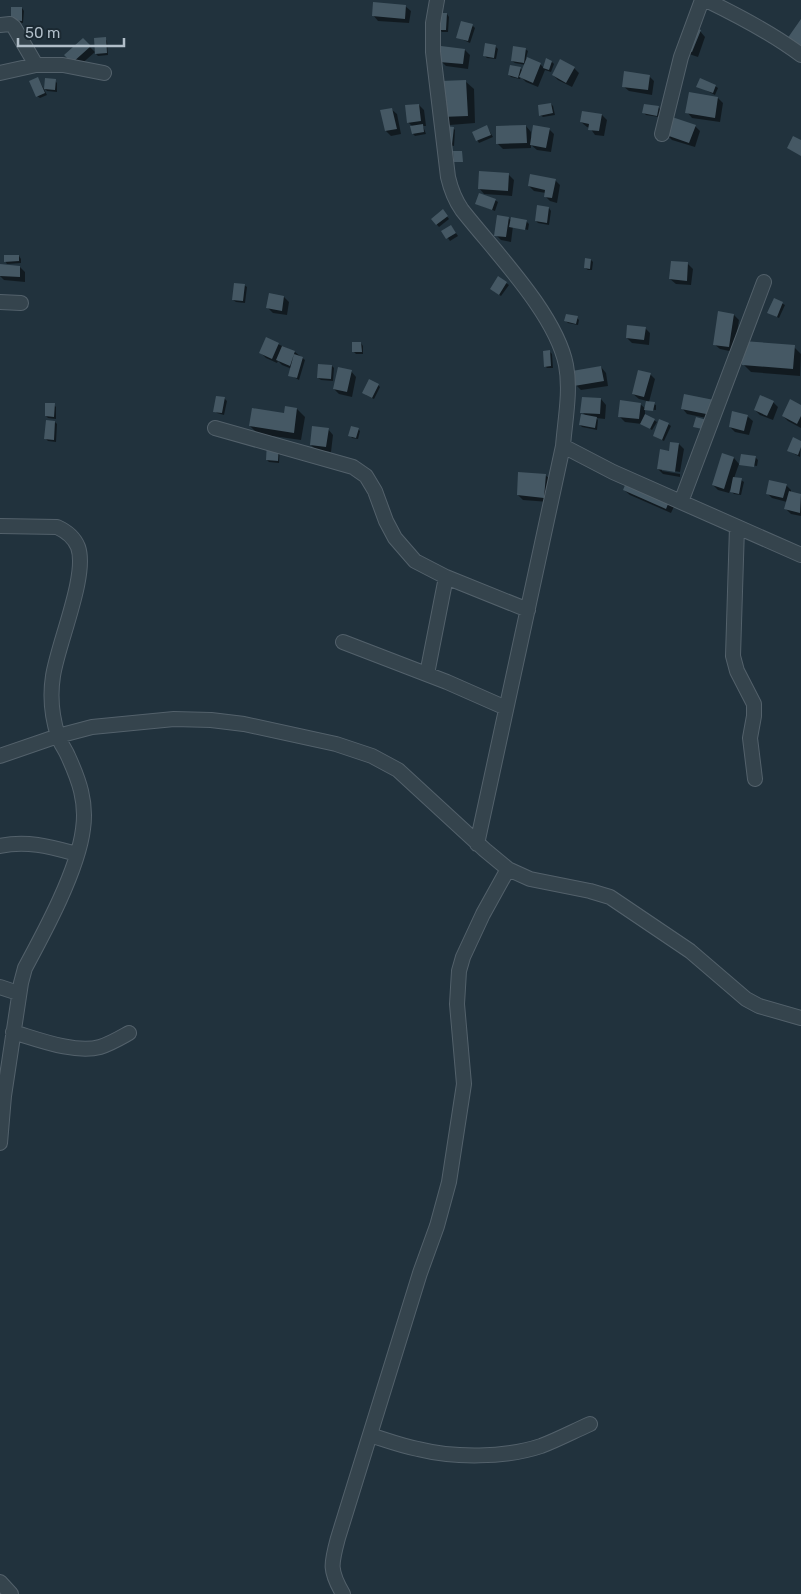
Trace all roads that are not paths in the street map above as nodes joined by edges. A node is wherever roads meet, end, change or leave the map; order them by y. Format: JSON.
{"nodes":[{"id":1,"x":437,"y":0,"type":"edge"},
{"id":2,"x":702,"y":0,"type":"edge"},
{"id":3,"x":706,"y":0,"type":"edge"},
{"id":4,"x":0,"y":25,"type":"edge"},
{"id":5,"x":801,"y":55,"type":"edge"},
{"id":6,"x":36,"y":65,"type":"junction"},
{"id":7,"x":0,"y":73,"type":"edge"},
{"id":8,"x":104,"y":73,"type":"dead end"},
{"id":9,"x":662,"y":134,"type":"dead end"},
{"id":10,"x":764,"y":282,"type":"dead end"},
{"id":11,"x":0,"y":302,"type":"edge"},
{"id":12,"x":21,"y":303,"type":"dead end"},
{"id":13,"x":214,"y":428,"type":"dead end"},
{"id":14,"x":563,"y":446,"type":"junction"},
{"id":15,"x":681,"y":502,"type":"junction"},
{"id":16,"x":0,"y":526,"type":"edge"},
{"id":17,"x":737,"y":527,"type":"junction"},
{"id":18,"x":801,"y":555,"type":"edge"},
{"id":19,"x":446,"y":577,"type":"junction"},
{"id":20,"x":528,"y":610,"type":"junction"},
{"id":21,"x":343,"y":642,"type":"dead end"},
{"id":22,"x":427,"y":674,"type":"junction"},
{"id":23,"x":506,"y":708,"type":"junction"},
{"id":24,"x":58,"y":736,"type":"junction"},
{"id":25,"x":0,"y":756,"type":"edge"},
{"id":26,"x":756,"y":779,"type":"dead end"},
{"id":27,"x":477,"y":844,"type":"junction"},
{"id":28,"x":0,"y":846,"type":"edge"},
{"id":29,"x":77,"y":854,"type":"junction"},
{"id":30,"x":508,"y":869,"type":"junction"},
{"id":31,"x":0,"y":987,"type":"edge"},
{"id":32,"x":18,"y":993,"type":"junction"},
{"id":33,"x":801,"y":1018,"type":"edge"},
{"id":34,"x":9,"y":1025,"type":"edge"},
{"id":35,"x":129,"y":1033,"type":"dead end"},
{"id":36,"x":1,"y":1121,"type":"edge"},
{"id":37,"x":0,"y":1143,"type":"edge"},
{"id":38,"x":590,"y":1424,"type":"dead end"},
{"id":39,"x":370,"y":1435,"type":"junction"},
{"id":40,"x":0,"y":1582,"type":"edge"},
{"id":41,"x":11,"y":1594,"type":"edge"},
{"id":42,"x":343,"y":1594,"type":"edge"}],
"edges":[{"from":1,"to":14,"type":"street"},
{"from":2,"to":9,"type":"street"},
{"from":3,"to":5,"type":"street"},
{"from":4,"to":6,"type":"street"},
{"from":6,"to":7,"type":"street"},
{"from":6,"to":8,"type":"street"},
{"from":10,"to":15,"type":"street"},
{"from":11,"to":12,"type":"street"},
{"from":13,"to":19,"type":"street"},
{"from":14,"to":15,"type":"street"},
{"from":14,"to":20,"type":"street"},
{"from":15,"to":17,"type":"street"},
{"from":16,"to":24,"type":"street"},
{"from":17,"to":18,"type":"street"},
{"from":17,"to":26,"type":"street"},
{"from":19,"to":20,"type":"street"},
{"from":19,"to":22,"type":"street"},
{"from":20,"to":23,"type":"street"},
{"from":21,"to":22,"type":"street"},
{"from":22,"to":23,"type":"street"},
{"from":23,"to":27,"type":"street"},
{"from":24,"to":25,"type":"street"},
{"from":24,"to":27,"type":"street"},
{"from":24,"to":29,"type":"street"},
{"from":27,"to":30,"type":"street"},
{"from":28,"to":29,"type":"street"},
{"from":29,"to":32,"type":"street"},
{"from":30,"to":33,"type":"street"},
{"from":30,"to":39,"type":"street"},
{"from":31,"to":32,"type":"street"},
{"from":32,"to":34,"type":"street"},
{"from":34,"to":35,"type":"street"},
{"from":34,"to":36,"type":"street"},
{"from":36,"to":37,"type":"street"},
{"from":38,"to":39,"type":"street"},
{"from":39,"to":42,"type":"street"},
{"from":40,"to":41,"type":"street"}]}
